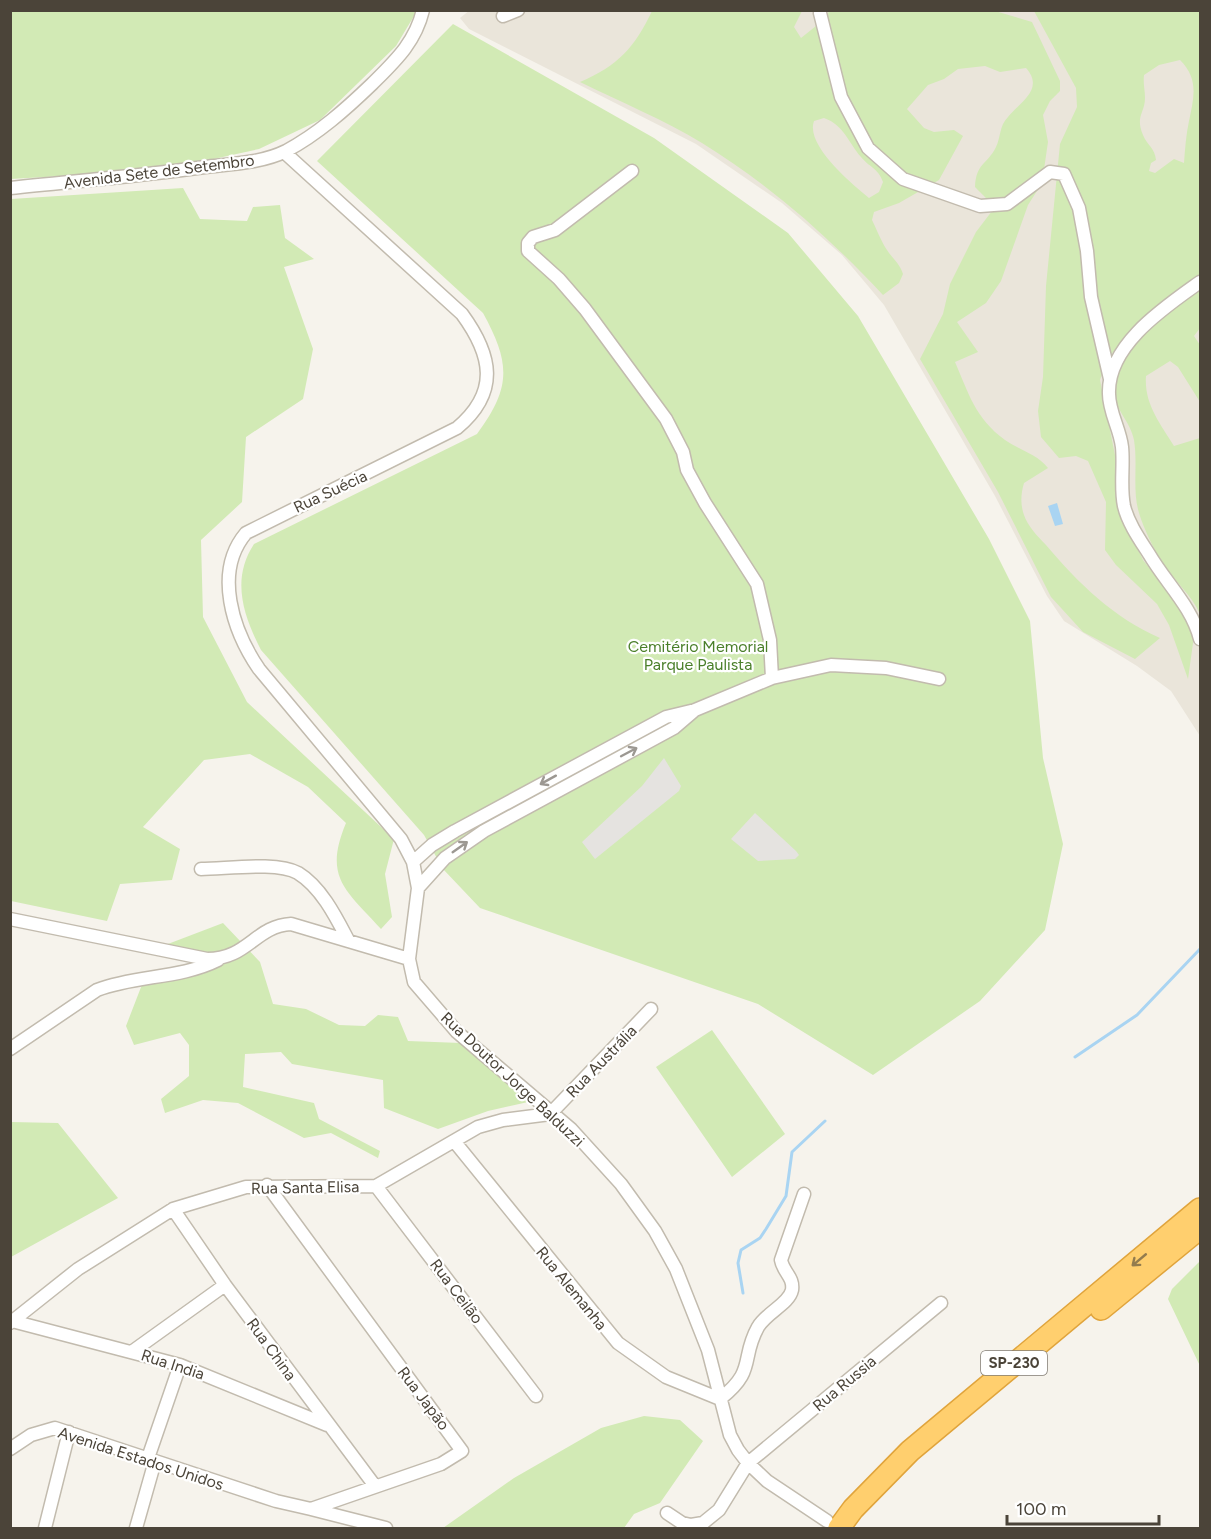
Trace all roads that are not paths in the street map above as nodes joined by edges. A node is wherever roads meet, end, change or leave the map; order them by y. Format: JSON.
{"nodes":[{"id":1,"x":423,"y":10,"type":"edge"},
{"id":2,"x":518,"y":10,"type":"edge"},
{"id":3,"x":820,"y":13,"type":"dead end"},
{"id":4,"x":503,"y":16,"type":"dead end"},
{"id":5,"x":284,"y":152,"type":"junction"},
{"id":6,"x":632,"y":171,"type":"dead end"},
{"id":7,"x":10,"y":188,"type":"edge"},
{"id":8,"x":1200,"y":282,"type":"edge"},
{"id":9,"x":1110,"y":379,"type":"junction"},
{"id":10,"x":1200,"y":639,"type":"edge"},
{"id":11,"x":772,"y":678,"type":"junction"},
{"id":12,"x":939,"y":679,"type":"dead end"},
{"id":13,"x":695,"y":710,"type":"junction"},
{"id":14,"x":412,"y":862,"type":"junction"},
{"id":15,"x":201,"y":869,"type":"dead end"},
{"id":16,"x":418,"y":888,"type":"junction"},
{"id":17,"x":10,"y":919,"type":"edge"},
{"id":18,"x":348,"y":940,"type":"junction"},
{"id":19,"x":220,"y":959,"type":"junction"},
{"id":20,"x":409,"y":959,"type":"junction"},
{"id":21,"x":651,"y":1009,"type":"dead end"},
{"id":22,"x":10,"y":1049,"type":"edge"},
{"id":23,"x":550,"y":1114,"type":"junction"},
{"id":24,"x":454,"y":1141,"type":"junction"},
{"id":25,"x":267,"y":1185,"type":"junction"},
{"id":26,"x":376,"y":1186,"type":"junction"},
{"id":27,"x":804,"y":1194,"type":"dead end"},
{"id":28,"x":173,"y":1209,"type":"junction"},
{"id":29,"x":1200,"y":1209,"type":"edge"},
{"id":30,"x":1200,"y":1228,"type":"edge"},
{"id":31,"x":225,"y":1285,"type":"junction"},
{"id":32,"x":941,"y":1303,"type":"dead end"},
{"id":33,"x":11,"y":1322,"type":"edge"},
{"id":34,"x":134,"y":1351,"type":"junction"},
{"id":35,"x":180,"y":1365,"type":"junction"},
{"id":36,"x":536,"y":1396,"type":"dead end"},
{"id":37,"x":720,"y":1399,"type":"junction"},
{"id":38,"x":328,"y":1425,"type":"junction"},
{"id":39,"x":69,"y":1432,"type":"junction"},
{"id":40,"x":10,"y":1449,"type":"edge"},
{"id":41,"x":151,"y":1460,"type":"junction"},
{"id":42,"x":748,"y":1463,"type":"junction"},
{"id":43,"x":375,"y":1486,"type":"junction"},
{"id":44,"x":311,"y":1509,"type":"junction"},
{"id":45,"x":667,"y":1513,"type":"dead end"},
{"id":46,"x":854,"y":1519,"type":"edge"},
{"id":47,"x":829,"y":1526,"type":"edge"},
{"id":48,"x":45,"y":1528,"type":"edge"},
{"id":49,"x":136,"y":1528,"type":"edge"},
{"id":50,"x":386,"y":1528,"type":"edge"}],
"edges":[{"from":1,"to":5,"type":"street","name":"Avenida Sete de Setembro"},
{"from":2,"to":4,"type":"street"},
{"from":3,"to":9,"type":"street"},
{"from":5,"to":7,"type":"street","name":"Avenida Sete de Setembro"},
{"from":5,"to":14,"type":"street","name":"Rua Suécia"},
{"from":6,"to":11,"type":"street"},
{"from":8,"to":9,"type":"street"},
{"from":9,"to":10,"type":"street"},
{"from":11,"to":12,"type":"street"},
{"from":11,"to":13,"type":"street"},
{"from":13,"to":14,"type":"street","one_way":true},
{"from":16,"to":13,"type":"street","one_way":true},
{"from":14,"to":16,"type":"street","name":"Rua Suécia"},
{"from":15,"to":18,"type":"street"},
{"from":16,"to":20,"type":"street","name":"Rua Doutor Jorge Balduzzi"},
{"from":17,"to":19,"type":"street"},
{"from":18,"to":19,"type":"street"},
{"from":18,"to":20,"type":"street"},
{"from":19,"to":22,"type":"street"},
{"from":20,"to":23,"type":"street","name":"Rua Doutor Jorge Balduzzi"},
{"from":21,"to":23,"type":"street","name":"Rua Austrália"},
{"from":23,"to":24,"type":"street","name":"Rua Santa Elisa"},
{"from":23,"to":37,"type":"street","name":"Rua Doutor Jorge Balduzzi"},
{"from":24,"to":26,"type":"street","name":"Rua Santa Elisa"},
{"from":24,"to":37,"type":"street","name":"Rua Alemanha"},
{"from":25,"to":26,"type":"street","name":"Rua Santa Elisa"},
{"from":25,"to":28,"type":"street","name":"Rua Santa Elisa"},
{"from":25,"to":43,"type":"street","name":"Rua Japão"},
{"from":26,"to":36,"type":"street","name":"Rua Ceilão"},
{"from":27,"to":37,"type":"street"},
{"from":28,"to":31,"type":"street","name":"Rua China"},
{"from":28,"to":33,"type":"street","name":"Rua Santa Elisa"},
{"from":29,"to":46,"type":"highway","number":"SP-230","one_way":true},
{"from":30,"to":46,"type":"highway","number":"SP-230"},
{"from":31,"to":34,"type":"street"},
{"from":31,"to":38,"type":"street","name":"Rua China"},
{"from":32,"to":42,"type":"street","name":"Rua Russia"},
{"from":33,"to":34,"type":"street","name":"Rua India"},
{"from":34,"to":35,"type":"street","name":"Rua India"},
{"from":35,"to":38,"type":"street","name":"Rua India"},
{"from":35,"to":41,"type":"street"},
{"from":37,"to":42,"type":"street","name":"Rua Doutor Jorge Balduzzi"},
{"from":38,"to":43,"type":"street","name":"Rua China"},
{"from":39,"to":40,"type":"street","name":"Avenida Estados Unidos"},
{"from":39,"to":41,"type":"street","name":"Avenida Estados Unidos"},
{"from":39,"to":48,"type":"street"},
{"from":41,"to":44,"type":"street","name":"Avenida Estados Unidos"},
{"from":41,"to":49,"type":"street"},
{"from":42,"to":45,"type":"street","name":"Rua Russia"},
{"from":42,"to":47,"type":"street","name":"Rua Doutor Jorge Balduzzi"},
{"from":43,"to":44,"type":"street","name":"Rua Japão"},
{"from":44,"to":50,"type":"street"},
{"from":46,"to":47,"type":"highway","number":"SP-230"}]}
